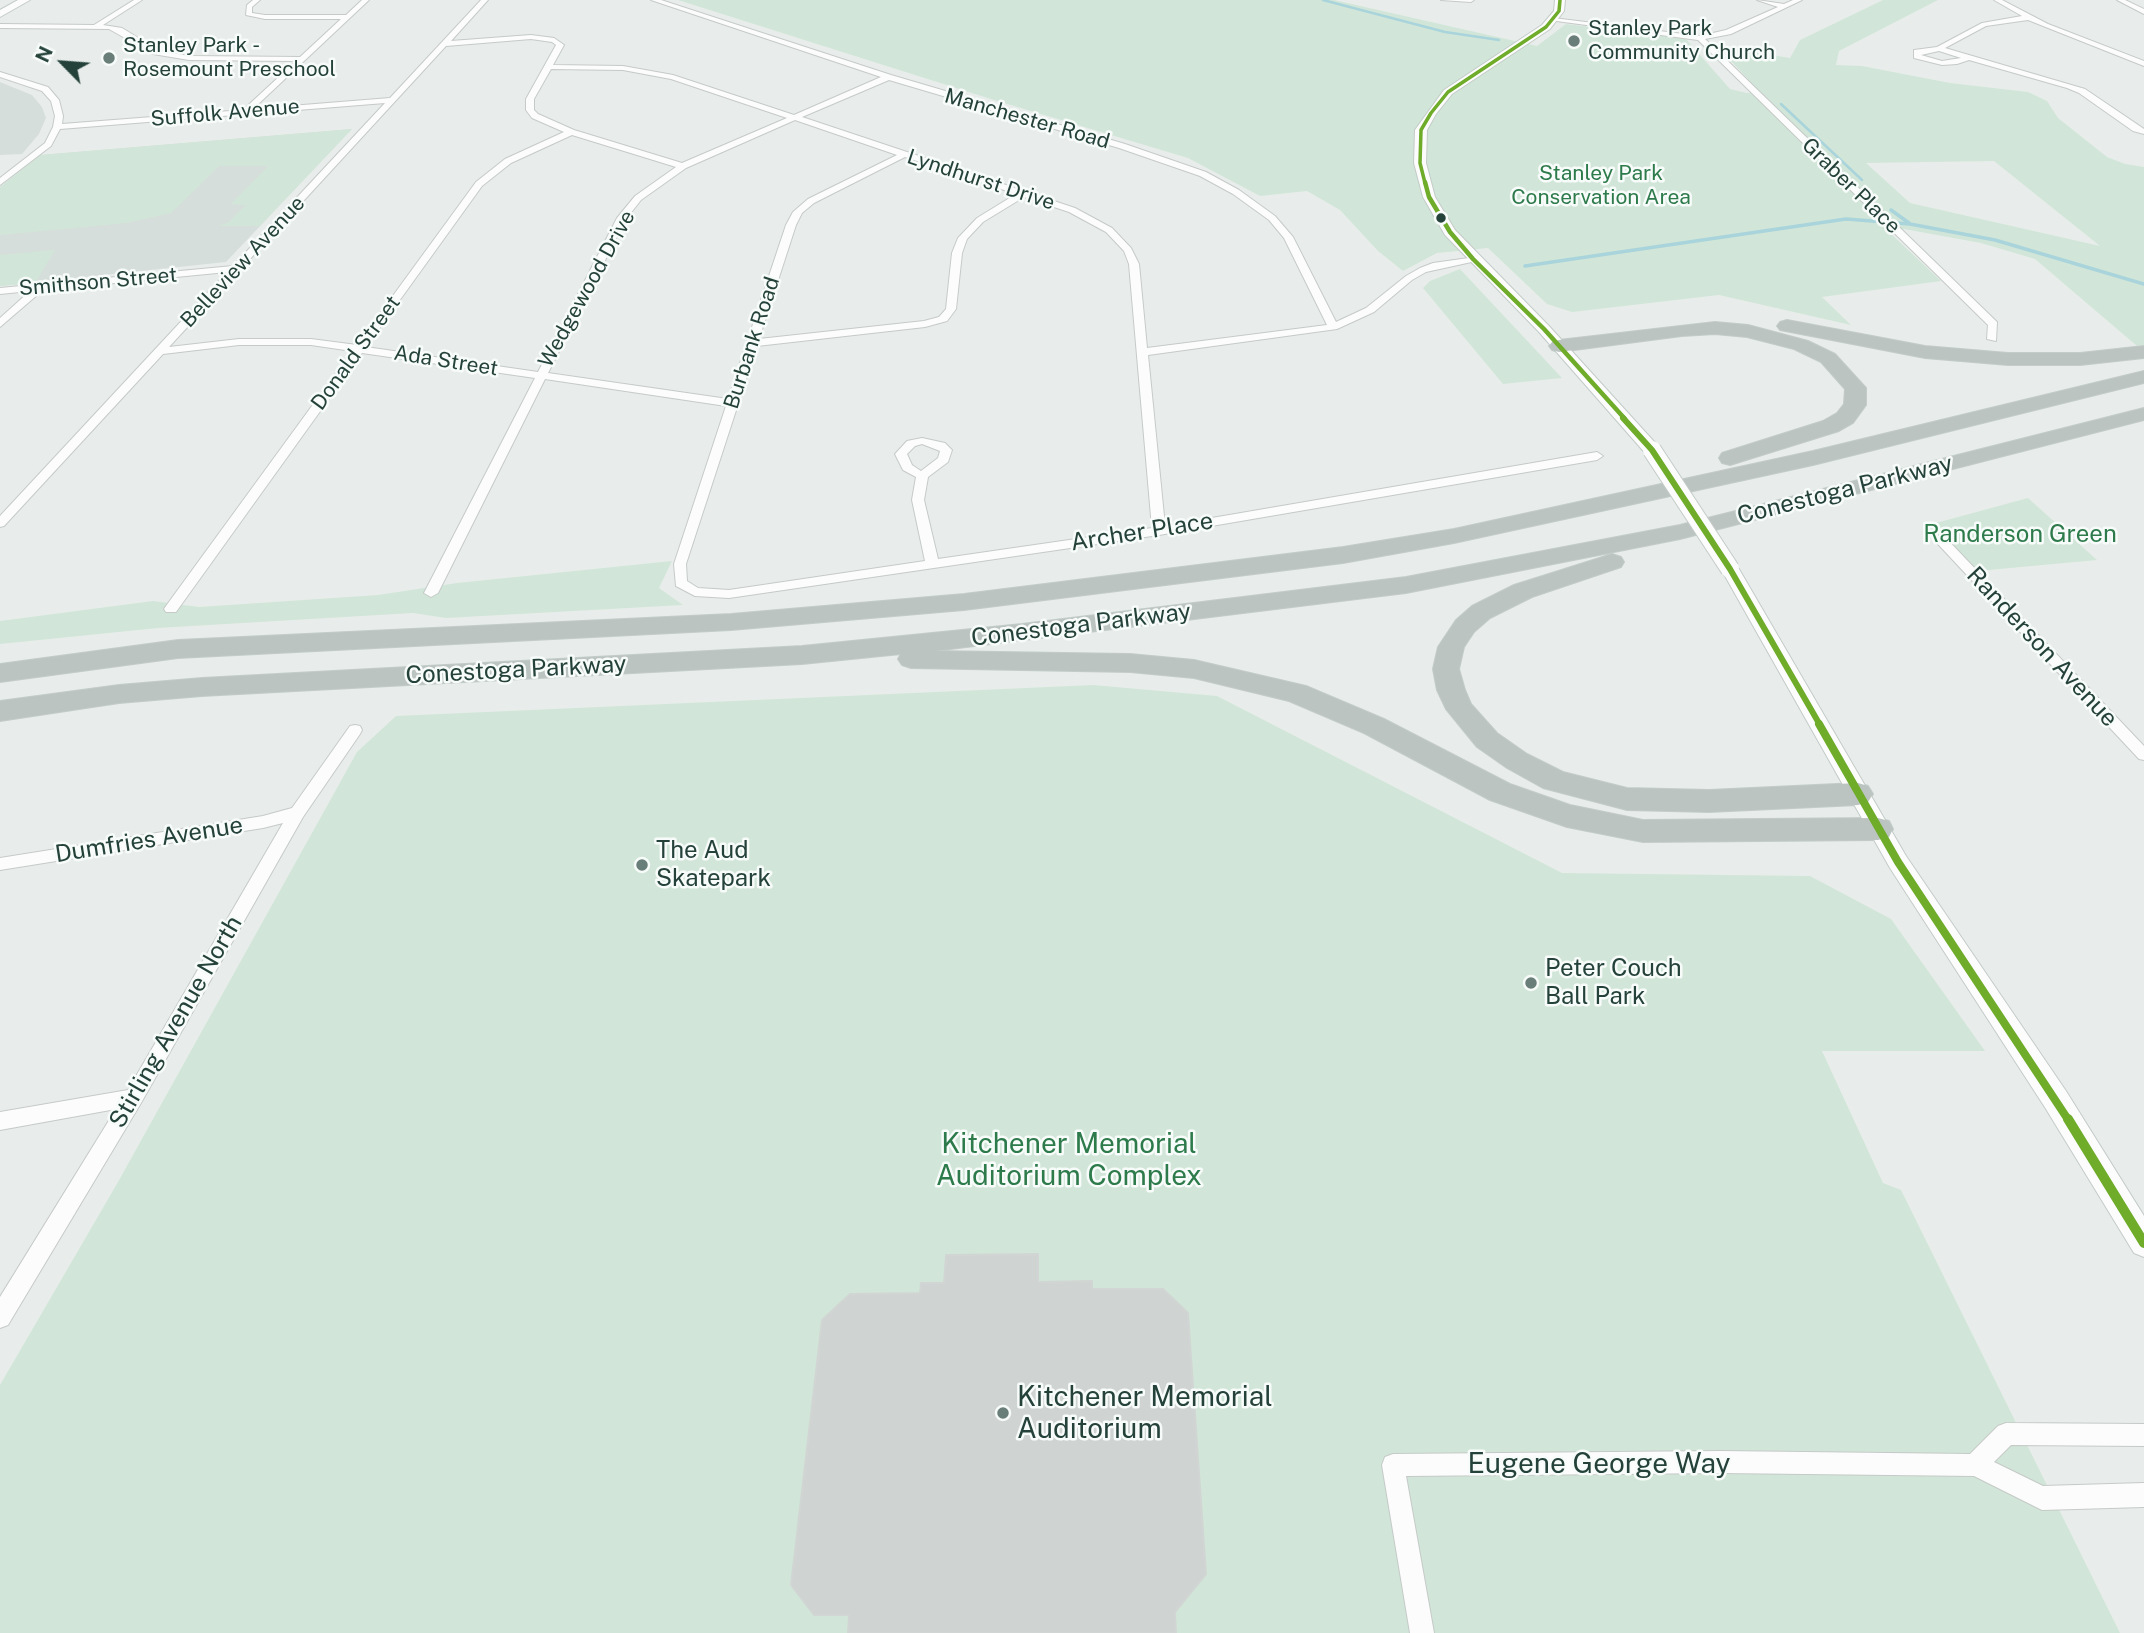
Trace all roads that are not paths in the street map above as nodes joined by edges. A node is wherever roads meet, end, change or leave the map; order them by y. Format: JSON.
{"nodes":[{"id":1,"x":25,"y":0,"type":"edge"},
{"id":2,"x":139,"y":0,"type":"edge"},
{"id":3,"x":257,"y":0,"type":"edge"},
{"id":4,"x":366,"y":0,"type":"edge"},
{"id":5,"x":485,"y":0,"type":"edge"},
{"id":6,"x":654,"y":0,"type":"edge"},
{"id":7,"x":1444,"y":0,"type":"edge"},
{"id":8,"x":1471,"y":0,"type":"edge"},
{"id":9,"x":1560,"y":0,"type":"edge"},
{"id":10,"x":1760,"y":0,"type":"edge"},
{"id":11,"x":1799,"y":0,"type":"edge"},
{"id":12,"x":1997,"y":0,"type":"edge"},
{"id":13,"x":2120,"y":0,"type":"edge"},
{"id":14,"x":1786,"y":7,"type":"junction"},
{"id":15,"x":2144,"y":12,"type":"edge"},
{"id":16,"x":0,"y":14,"type":"edge"},
{"id":17,"x":347,"y":17,"type":"junction"},
{"id":18,"x":2026,"y":18,"type":"junction"},
{"id":19,"x":1553,"y":19,"type":"junction"},
{"id":20,"x":0,"y":26,"type":"edge"},
{"id":21,"x":95,"y":27,"type":"junction"},
{"id":22,"x":1700,"y":38,"type":"junction"},
{"id":23,"x":443,"y":44,"type":"junction"},
{"id":24,"x":1939,"y":49,"type":"junction"},
{"id":25,"x":1967,"y":58,"type":"junction"},
{"id":26,"x":301,"y":59,"type":"junction"},
{"id":27,"x":2144,"y":64,"type":"edge"},
{"id":28,"x":550,"y":67,"type":"junction"},
{"id":29,"x":0,"y":74,"type":"edge"},
{"id":30,"x":888,"y":77,"type":"junction"},
{"id":31,"x":392,"y":100,"type":"junction"},
{"id":32,"x":245,"y":111,"type":"junction"},
{"id":33,"x":792,"y":118,"type":"junction"},
{"id":34,"x":57,"y":127,"type":"junction"},
{"id":35,"x":572,"y":132,"type":"junction"},
{"id":36,"x":2144,"y":132,"type":"edge"},
{"id":37,"x":903,"y":155,"type":"junction"},
{"id":38,"x":683,"y":166,"type":"junction"},
{"id":39,"x":0,"y":182,"type":"edge"},
{"id":40,"x":1022,"y":194,"type":"junction"},
{"id":41,"x":1473,"y":258,"type":"junction"},
{"id":42,"x":238,"y":268,"type":"junction"},
{"id":43,"x":40,"y":287,"type":"junction"},
{"id":44,"x":0,"y":291,"type":"edge"},
{"id":45,"x":0,"y":324,"type":"edge"},
{"id":46,"x":1334,"y":327,"type":"junction"},
{"id":47,"x":1551,"y":337,"type":"junction"},
{"id":48,"x":1992,"y":339,"type":"dead end"},
{"id":49,"x":752,"y":343,"type":"junction"},
{"id":50,"x":359,"y":347,"type":"junction"},
{"id":51,"x":160,"y":351,"type":"junction"},
{"id":52,"x":1143,"y":352,"type":"junction"},
{"id":53,"x":2144,"y":352,"type":"edge"},
{"id":54,"x":540,"y":375,"type":"junction"},
{"id":55,"x":2144,"y":377,"type":"edge"},
{"id":56,"x":732,"y":402,"type":"junction"},
{"id":57,"x":2144,"y":414,"type":"edge"},
{"id":58,"x":1597,"y":456,"type":"dead end"},
{"id":59,"x":922,"y":476,"type":"dead end"},
{"id":60,"x":0,"y":523,"type":"edge"},
{"id":61,"x":1159,"y":531,"type":"junction"},
{"id":62,"x":1680,"y":532,"type":"junction"},
{"id":63,"x":1454,"y":536,"type":"junction"},
{"id":64,"x":1940,"y":539,"type":"dead end"},
{"id":65,"x":932,"y":563,"type":"junction"},
{"id":66,"x":687,"y":588,"type":"joint"},
{"id":67,"x":431,"y":593,"type":"dead end"},
{"id":68,"x":171,"y":609,"type":"dead end"},
{"id":69,"x":802,"y":655,"type":"junction"},
{"id":70,"x":0,"y":673,"type":"edge"},
{"id":71,"x":0,"y":711,"type":"edge"},
{"id":72,"x":355,"y":730,"type":"dead end"},
{"id":73,"x":2144,"y":755,"type":"edge"},
{"id":74,"x":1858,"y":794,"type":"junction"},
{"id":75,"x":297,"y":813,"type":"junction"},
{"id":76,"x":1878,"y":829,"type":"junction"},
{"id":77,"x":0,"y":864,"type":"edge"},
{"id":78,"x":134,"y":1097,"type":"junction"},
{"id":79,"x":0,"y":1121,"type":"edge"},
{"id":80,"x":2144,"y":1242,"type":"edge"},
{"id":81,"x":0,"y":1317,"type":"edge"},
{"id":82,"x":2144,"y":1435,"type":"edge"},
{"id":83,"x":1975,"y":1465,"type":"junction"},
{"id":84,"x":2144,"y":1494,"type":"edge"},
{"id":85,"x":1422,"y":1633,"type":"edge"}],
"edges":[{"from":1,"to":16,"type":"main road"},
{"from":2,"to":21,"type":"street"},
{"from":3,"to":17,"type":"street"},
{"from":4,"to":17,"type":"street"},
{"from":5,"to":23,"type":"street","name":"Belleview Avenue"},
{"from":6,"to":30,"type":"street","name":"Manchester Road"},
{"from":7,"to":8,"type":"street"},
{"from":9,"to":19,"type":"main road"},
{"from":10,"to":14,"type":"street"},
{"from":11,"to":14,"type":"street"},
{"from":12,"to":18,"type":"street"},
{"from":13,"to":15,"type":"street"},
{"from":14,"to":22,"type":"street"},
{"from":17,"to":26,"type":"street"},
{"from":18,"to":24,"type":"street"},
{"from":18,"to":27,"type":"street"},
{"from":19,"to":22,"type":"street"},
{"from":19,"to":41,"type":"main road"},
{"from":20,"to":21,"type":"street"},
{"from":21,"to":26,"type":"street"},
{"from":22,"to":48,"type":"street","name":"Graber Place"},
{"from":23,"to":28,"type":"street"},
{"from":23,"to":31,"type":"street","name":"Belleview Avenue"},
{"from":24,"to":25,"type":"street"},
{"from":24,"to":25,"type":"street"},
{"from":25,"to":36,"type":"street"},
{"from":26,"to":32,"type":"street"},
{"from":28,"to":33,"type":"street","name":"Lyndhurst Drive"},
{"from":28,"to":35,"type":"street"},
{"from":29,"to":34,"type":"street"},
{"from":30,"to":33,"type":"street","name":"Wedgewood Drive"},
{"from":30,"to":46,"type":"street","name":"Manchester Road"},
{"from":31,"to":32,"type":"street","name":"Suffolk Avenue"},
{"from":31,"to":42,"type":"street","name":"Belleview Avenue"},
{"from":32,"to":34,"type":"street","name":"Suffolk Avenue"},
{"from":33,"to":37,"type":"street","name":"Lyndhurst Drive"},
{"from":33,"to":38,"type":"street","name":"Wedgewood Drive"},
{"from":34,"to":39,"type":"street"},
{"from":35,"to":38,"type":"street"},
{"from":35,"to":50,"type":"street","name":"Donald Street"},
{"from":37,"to":40,"type":"street","name":"Lyndhurst Drive"},
{"from":37,"to":49,"type":"street","name":"Burbank Road"},
{"from":38,"to":54,"type":"street","name":"Wedgewood Drive"},
{"from":40,"to":49,"type":"street"},
{"from":40,"to":52,"type":"street","name":"Lyndhurst Drive"},
{"from":41,"to":46,"type":"street"},
{"from":41,"to":47,"type":"main road"},
{"from":42,"to":43,"type":"street","name":"Smithson Street"},
{"from":42,"to":51,"type":"street","name":"Belleview Avenue"},
{"from":43,"to":44,"type":"street","name":"Smithson Street"},
{"from":43,"to":45,"type":"street"},
{"from":46,"to":52,"type":"street"},
{"from":47,"to":53,"type":"highway"},
{"from":47,"to":63,"type":"highway"},
{"from":47,"to":74,"type":"main road","bridge":true},
{"from":49,"to":56,"type":"street","name":"Burbank Road"},
{"from":50,"to":51,"type":"street","name":"Ada Street"},
{"from":50,"to":54,"type":"street","name":"Ada Street"},
{"from":50,"to":68,"type":"street","name":"Donald Street"},
{"from":51,"to":60,"type":"street","name":"Belleview Avenue"},
{"from":52,"to":61,"type":"street","name":"Lyndhurst Drive"},
{"from":54,"to":56,"type":"street","name":"Ada Street"},
{"from":54,"to":67,"type":"street","name":"Wedgewood Drive"},
{"from":55,"to":63,"type":"highway","name":"Conestoga Parkway"},
{"from":56,"to":66,"type":"street","name":"Burbank Road"},
{"from":57,"to":62,"type":"highway","name":"Conestoga Parkway"},
{"from":58,"to":61,"type":"street","name":"Archer Place"},
{"from":59,"to":65,"type":"street"},
{"from":61,"to":65,"type":"street","name":"Archer Place"},
{"from":62,"to":69,"type":"highway","name":"Conestoga Parkway"},
{"from":62,"to":74,"type":"highway"},
{"from":63,"to":70,"type":"highway","name":"Conestoga Parkway"},
{"from":64,"to":73,"type":"street","name":"Randerson Avenue"},
{"from":65,"to":66,"type":"street","name":"Archer Place"},
{"from":69,"to":71,"type":"highway","name":"Conestoga Parkway"},
{"from":69,"to":76,"type":"highway"},
{"from":72,"to":75,"type":"street","name":"Stirling Avenue North"},
{"from":74,"to":76,"type":"main road"},
{"from":75,"to":77,"type":"street","name":"Dumfries Avenue"},
{"from":75,"to":78,"type":"street","name":"Stirling Avenue North"},
{"from":76,"to":80,"type":"main road"},
{"from":78,"to":79,"type":"street"},
{"from":78,"to":81,"type":"street","name":"Stirling Avenue North"},
{"from":82,"to":83,"type":"street"},
{"from":83,"to":84,"type":"street","name":"Eugene George Way"},
{"from":83,"to":85,"type":"street","name":"Eugene George Way"}]}
